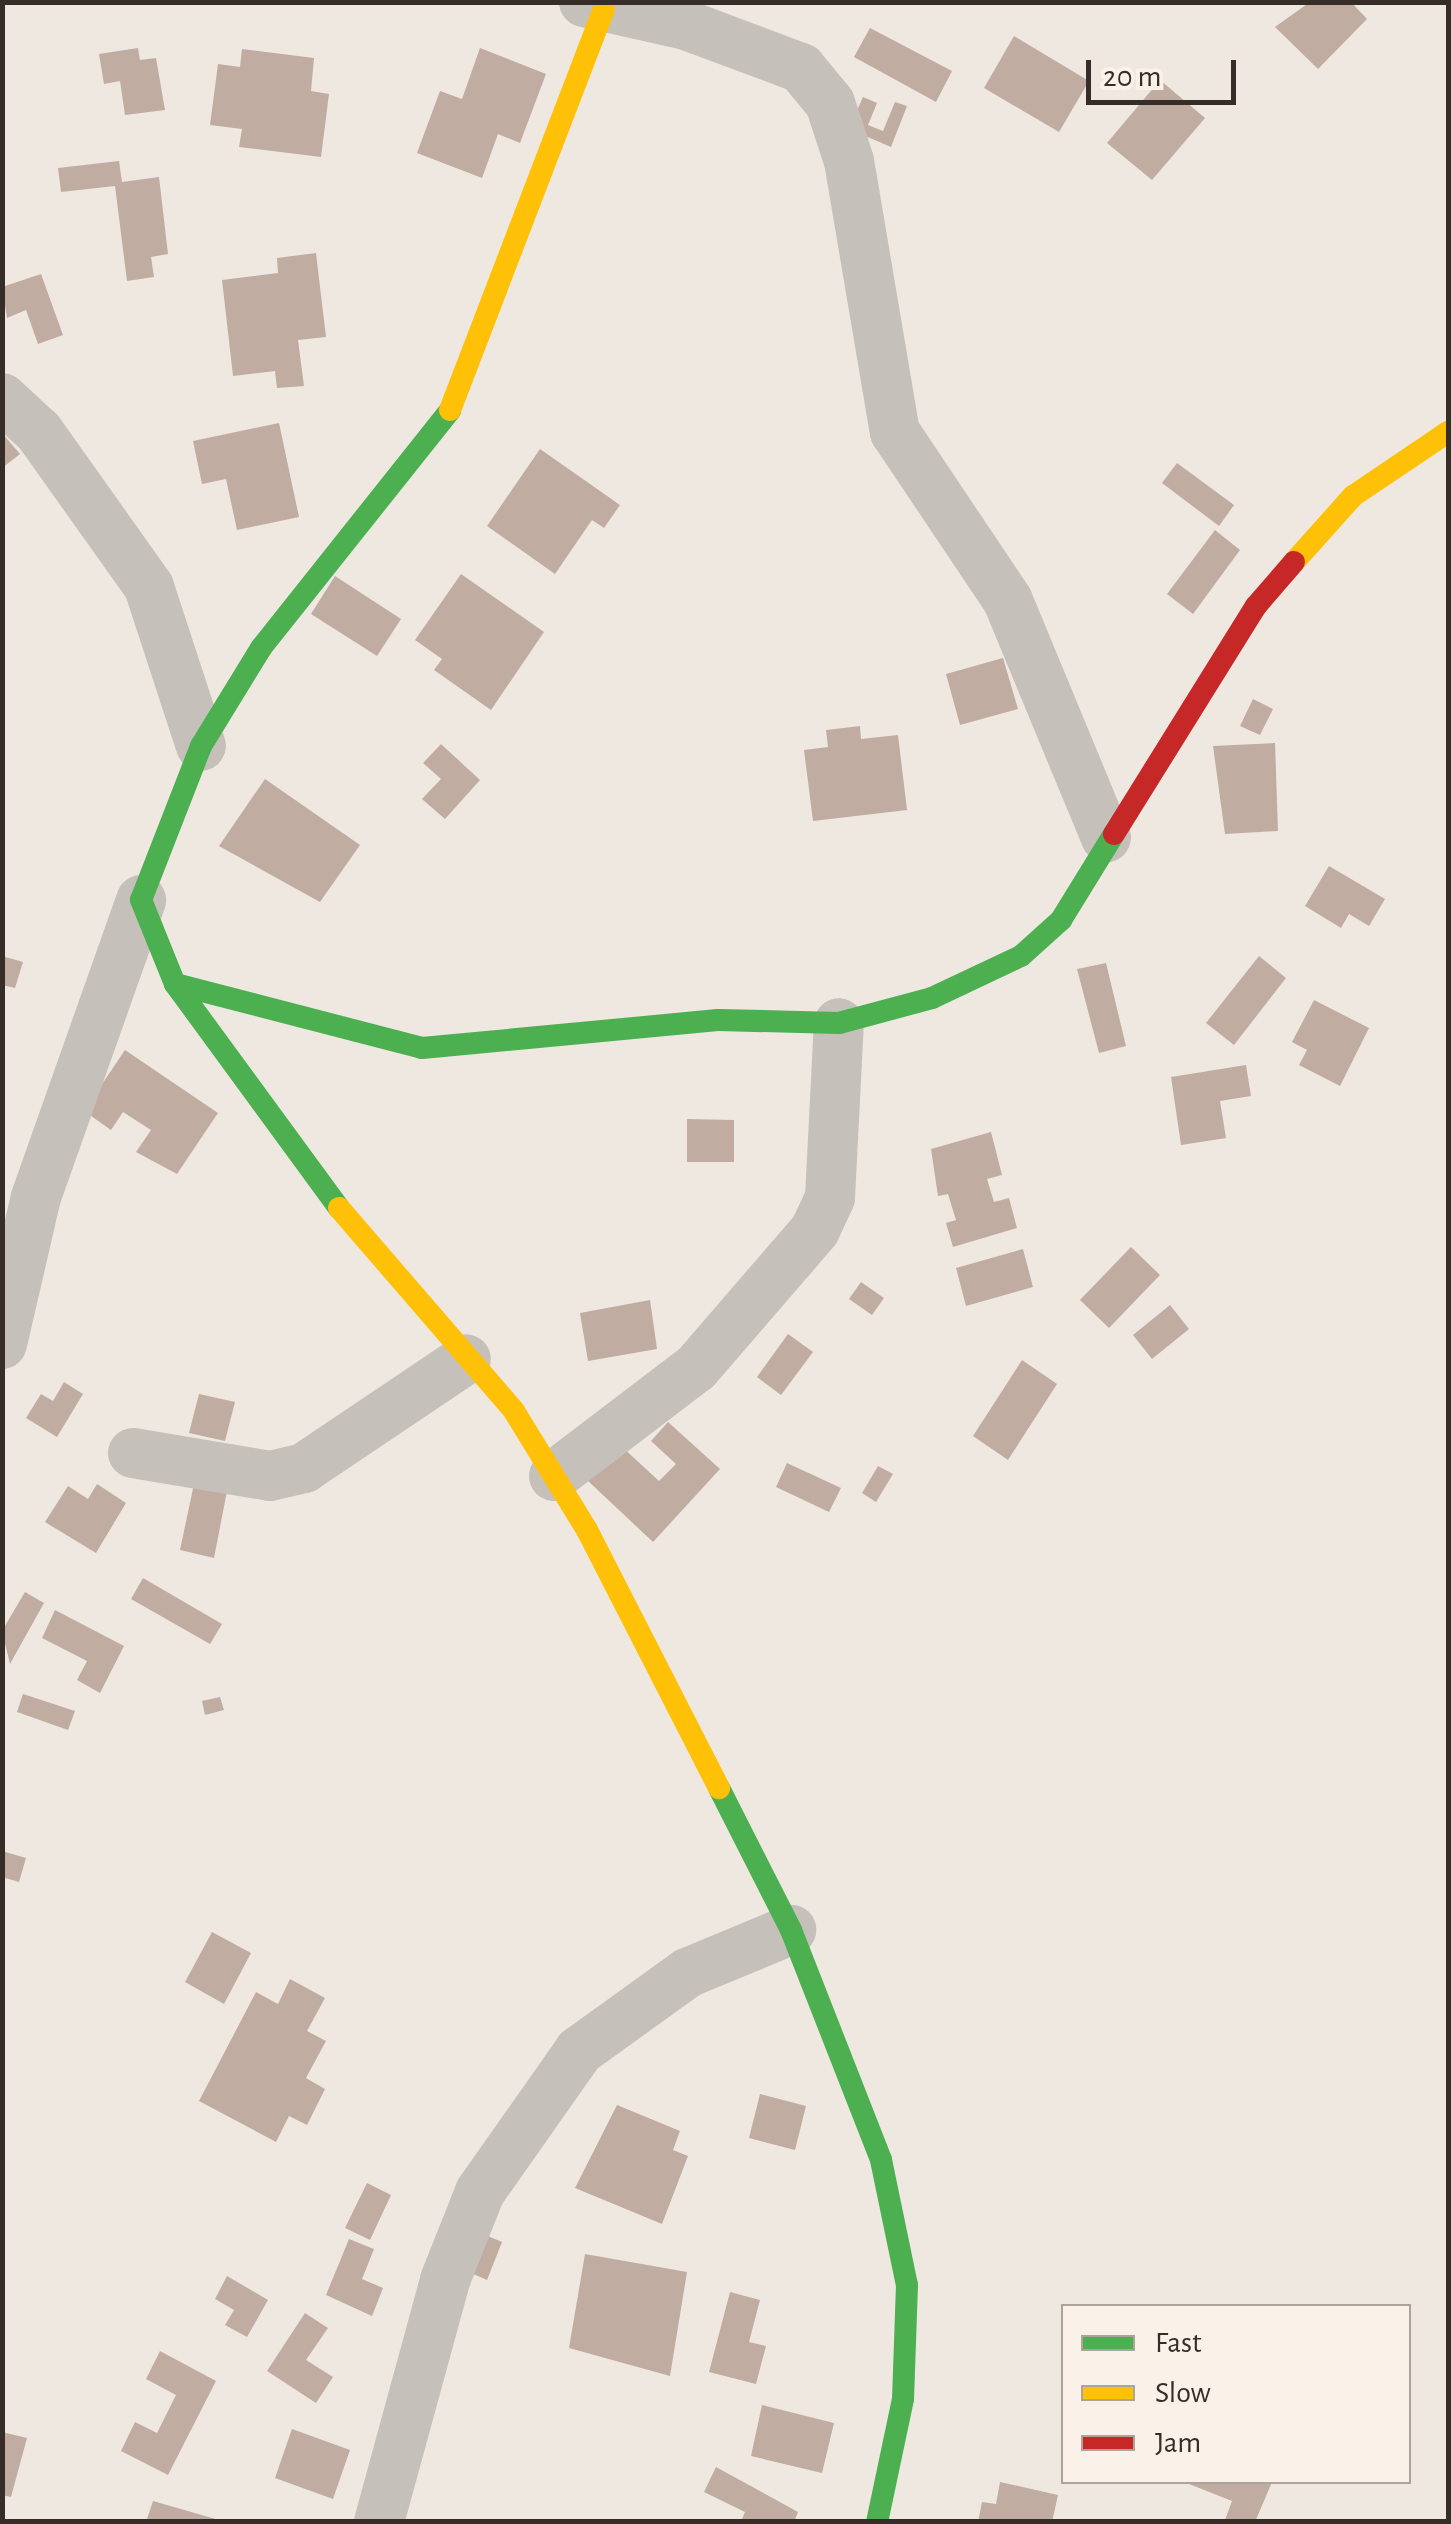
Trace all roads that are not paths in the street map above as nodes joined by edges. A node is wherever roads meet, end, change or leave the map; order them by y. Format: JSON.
{"nodes":[{"id":1,"x":594,"y":6,"type":"edge"},
{"id":2,"x":2,"y":398,"type":"edge"},
{"id":3,"x":1448,"y":432,"type":"edge"},
{"id":4,"x":201,"y":746,"type":"junction"},
{"id":5,"x":1106,"y":838,"type":"junction"},
{"id":6,"x":141,"y":900,"type":"junction"},
{"id":7,"x":175,"y":984,"type":"junction"},
{"id":8,"x":839,"y":1023,"type":"junction"},
{"id":9,"x":2,"y":1344,"type":"edge"},
{"id":10,"x":466,"y":1359,"type":"junction"},
{"id":11,"x":133,"y":1454,"type":"dead end"},
{"id":12,"x":554,"y":1476,"type":"junction"},
{"id":13,"x":790,"y":1930,"type":"junction"},
{"id":14,"x":379,"y":2522,"type":"edge"},
{"id":15,"x":877,"y":2522,"type":"edge"}],
"edges":[{"from":1,"to":4,"type":"street"},
{"from":1,"to":5,"type":"street"},
{"from":2,"to":4,"type":"street"},
{"from":3,"to":5,"type":"street"},
{"from":4,"to":6,"type":"street"},
{"from":5,"to":8,"type":"street"},
{"from":6,"to":7,"type":"street"},
{"from":6,"to":9,"type":"street"},
{"from":7,"to":8,"type":"street"},
{"from":7,"to":10,"type":"street"},
{"from":8,"to":12,"type":"street"},
{"from":10,"to":11,"type":"street"},
{"from":10,"to":12,"type":"street"},
{"from":12,"to":13,"type":"street"},
{"from":13,"to":14,"type":"street"},
{"from":13,"to":15,"type":"street"}]}
